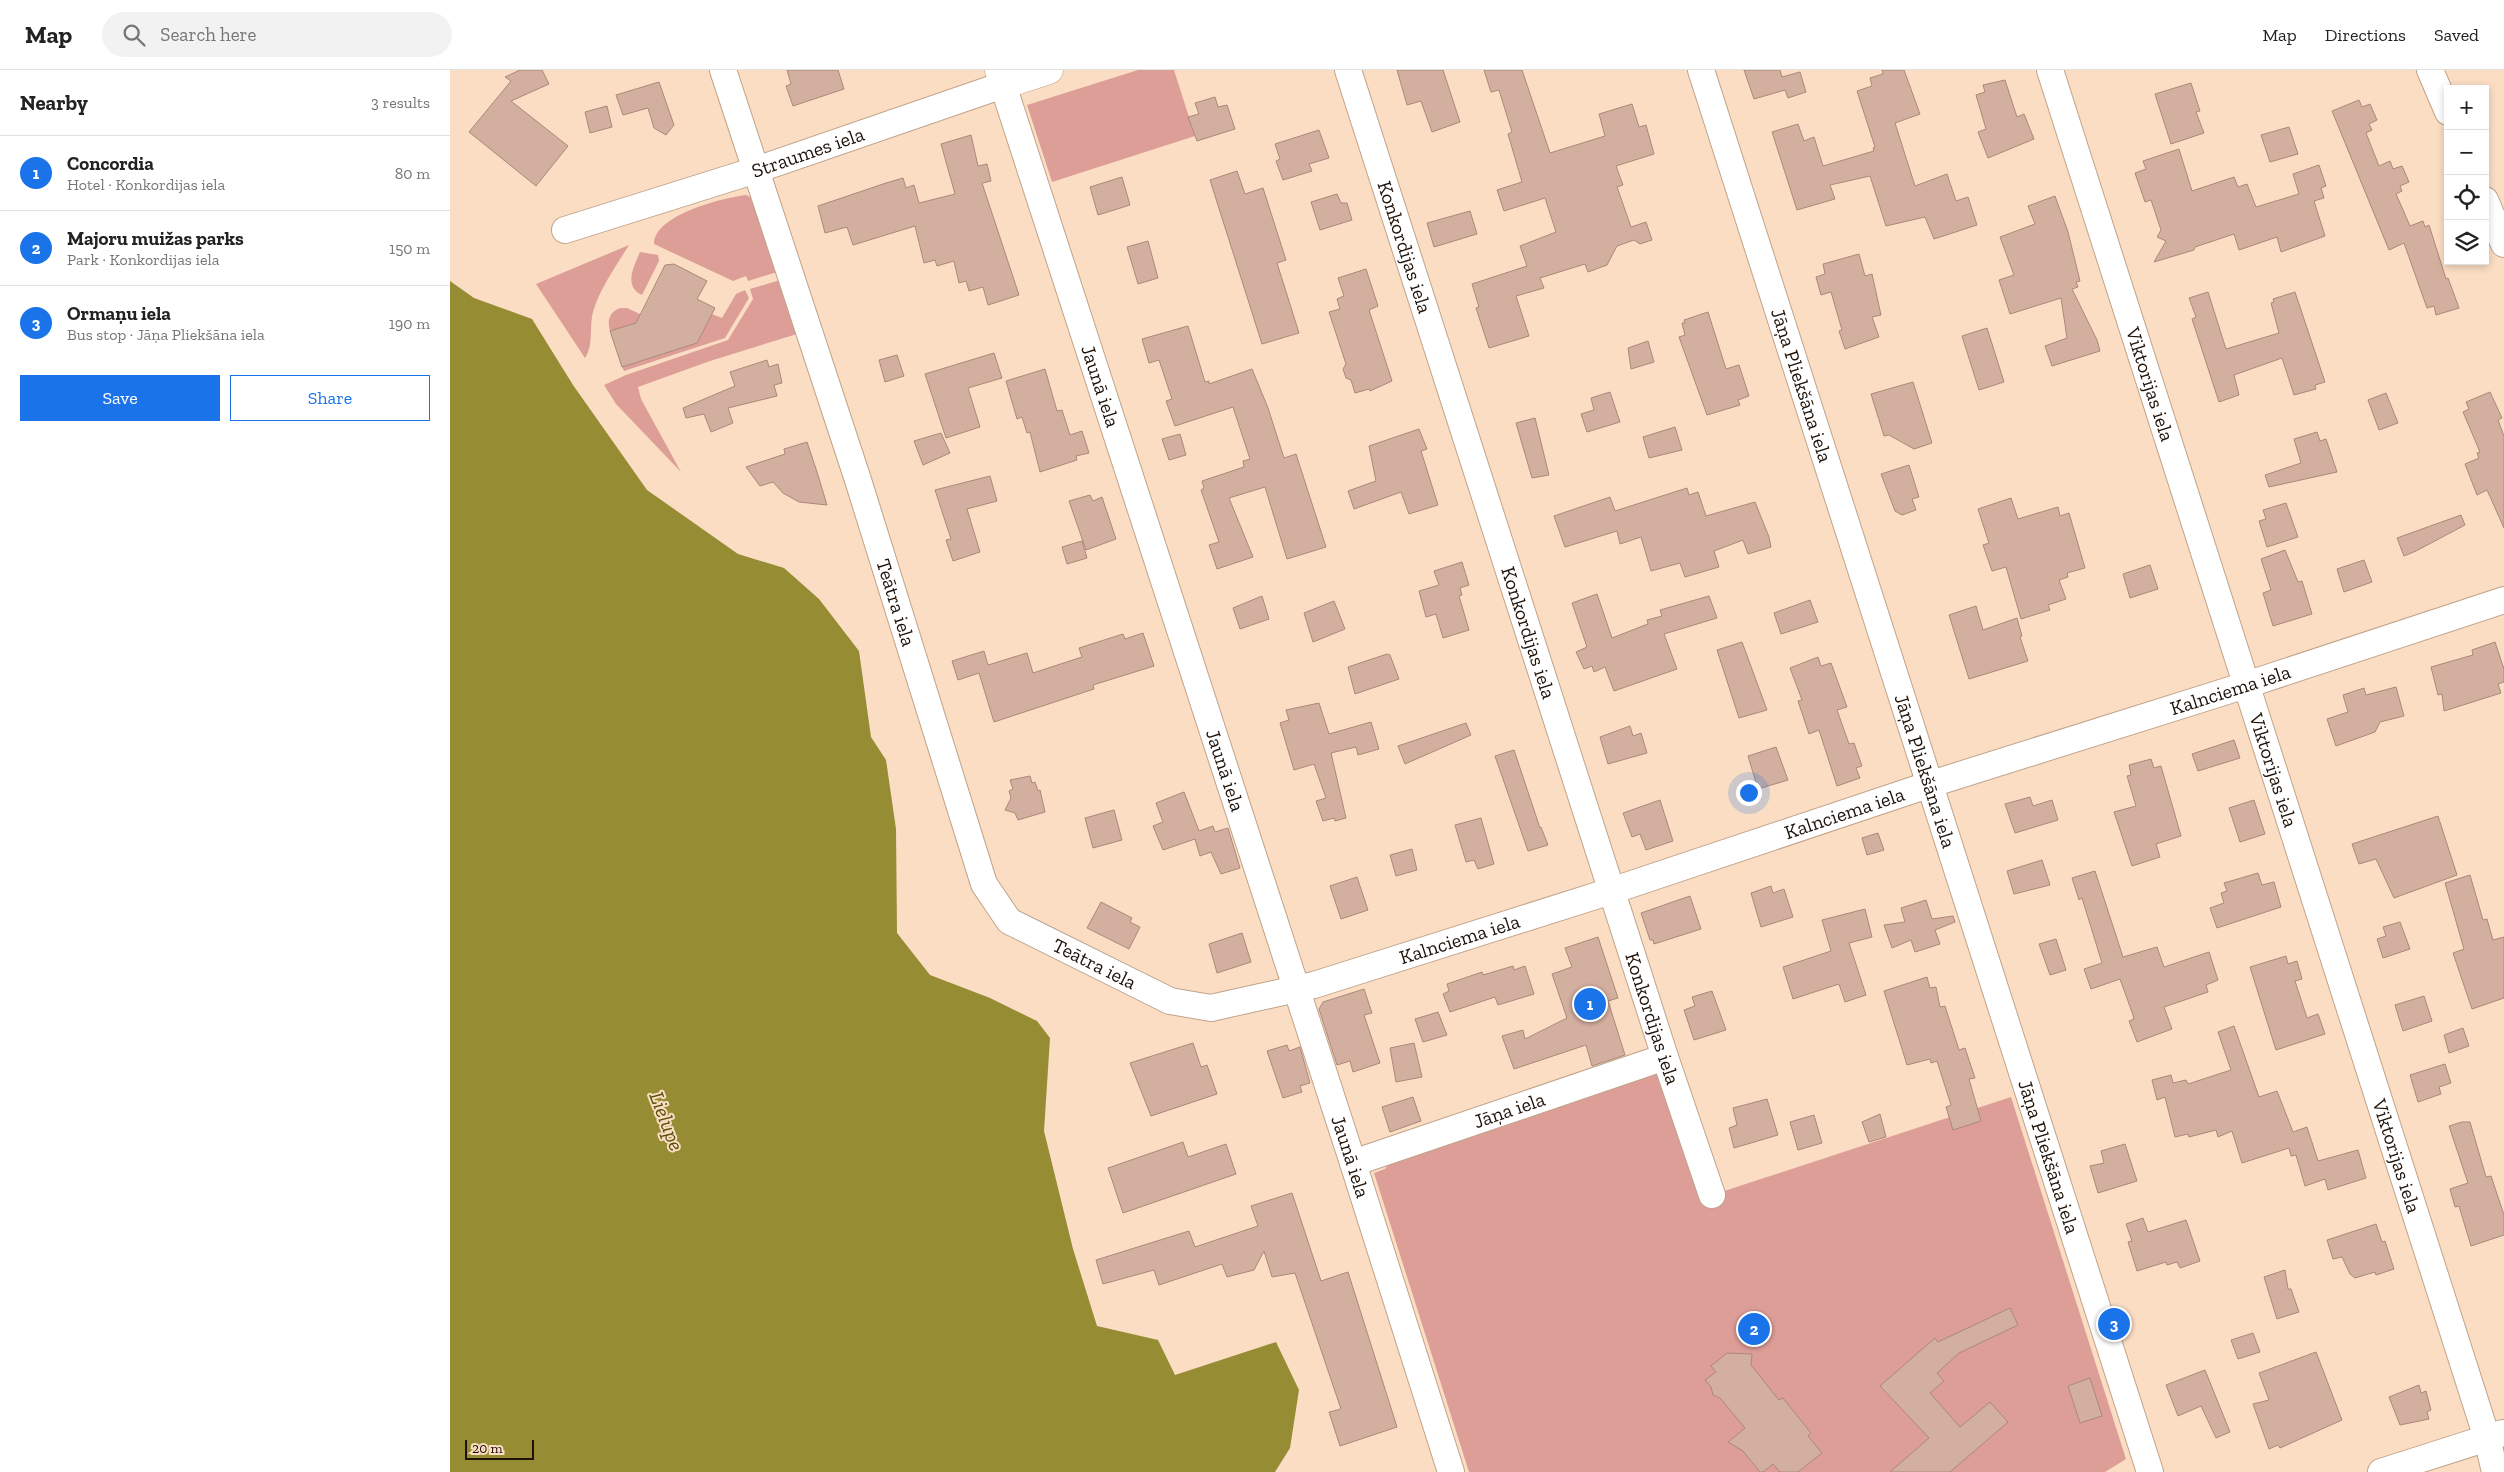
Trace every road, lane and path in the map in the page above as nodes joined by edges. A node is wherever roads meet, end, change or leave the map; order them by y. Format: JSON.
{"nodes":[{"id":1,"x":723,"y":70,"type":"edge"},
{"id":2,"x":1049,"y":70,"type":"edge"},
{"id":3,"x":1348,"y":70,"type":"edge"},
{"id":4,"x":1700,"y":70,"type":"edge"},
{"id":5,"x":2050,"y":70,"type":"edge"},
{"id":6,"x":2430,"y":70,"type":"edge"},
{"id":7,"x":1001,"y":78,"type":"edge"},
{"id":8,"x":2444,"y":103,"type":"edge"},
{"id":9,"x":756,"y":170,"type":"junction"},
{"id":10,"x":2489,"y":209,"type":"edge"},
{"id":11,"x":565,"y":230,"type":"dead end"},
{"id":12,"x":2504,"y":244,"type":"edge"},
{"id":13,"x":2504,"y":600,"type":"edge"},
{"id":14,"x":2246,"y":685,"type":"junction"},
{"id":15,"x":1928,"y":785,"type":"junction"},
{"id":16,"x":1611,"y":891,"type":"junction"},
{"id":17,"x":1297,"y":990,"type":"junction"},
{"id":18,"x":1211,"y":1008,"type":"joint"},
{"id":19,"x":1665,"y":1057,"type":"junction"},
{"id":20,"x":1353,"y":1163,"type":"junction"},
{"id":21,"x":1712,"y":1195,"type":"dead end"},
{"id":22,"x":2496,"y":1436,"type":"edge"},
{"id":23,"x":1451,"y":1472,"type":"edge"},
{"id":24,"x":2150,"y":1472,"type":"edge"},
{"id":25,"x":2381,"y":1472,"type":"edge"},
{"id":26,"x":2495,"y":1472,"type":"edge"}],
"edges":[{"from":1,"to":9,"type":"street","name":"Teātra iela"},
{"from":2,"to":7,"type":"street","name":"Straumes iela"},
{"from":3,"to":16,"type":"street","name":"Konkordijas iela"},
{"from":4,"to":15,"type":"street","name":"Jāņa Pliekšāna iela"},
{"from":5,"to":14,"type":"street","name":"Viktorijas iela"},
{"from":6,"to":8,"type":"street"},
{"from":7,"to":9,"type":"street","name":"Straumes iela"},
{"from":7,"to":17,"type":"street","name":"Jaunā iela"},
{"from":9,"to":11,"type":"street","name":"Straumes iela"},
{"from":9,"to":18,"type":"street","name":"Teātra iela"},
{"from":10,"to":12,"type":"street"},
{"from":13,"to":14,"type":"street","name":"Kalnciema iela"},
{"from":14,"to":15,"type":"street","name":"Kalnciema iela"},
{"from":14,"to":22,"type":"street","name":"Viktorijas iela"},
{"from":15,"to":16,"type":"street","name":"Kalnciema iela"},
{"from":15,"to":24,"type":"street","name":"Jāņa Pliekšāna iela"},
{"from":16,"to":17,"type":"street","name":"Kalnciema iela"},
{"from":16,"to":19,"type":"street","name":"Konkordijas iela"},
{"from":17,"to":18,"type":"street","name":"Kalnciema iela"},
{"from":17,"to":20,"type":"street","name":"Jaunā iela"},
{"from":19,"to":20,"type":"street","name":"Jāņa iela"},
{"from":19,"to":21,"type":"street","name":"Konkordijas iela"},
{"from":20,"to":23,"type":"street","name":"Jaunā iela"},
{"from":22,"to":25,"type":"street"},
{"from":22,"to":26,"type":"street","name":"Viktorijas iela"}]}
